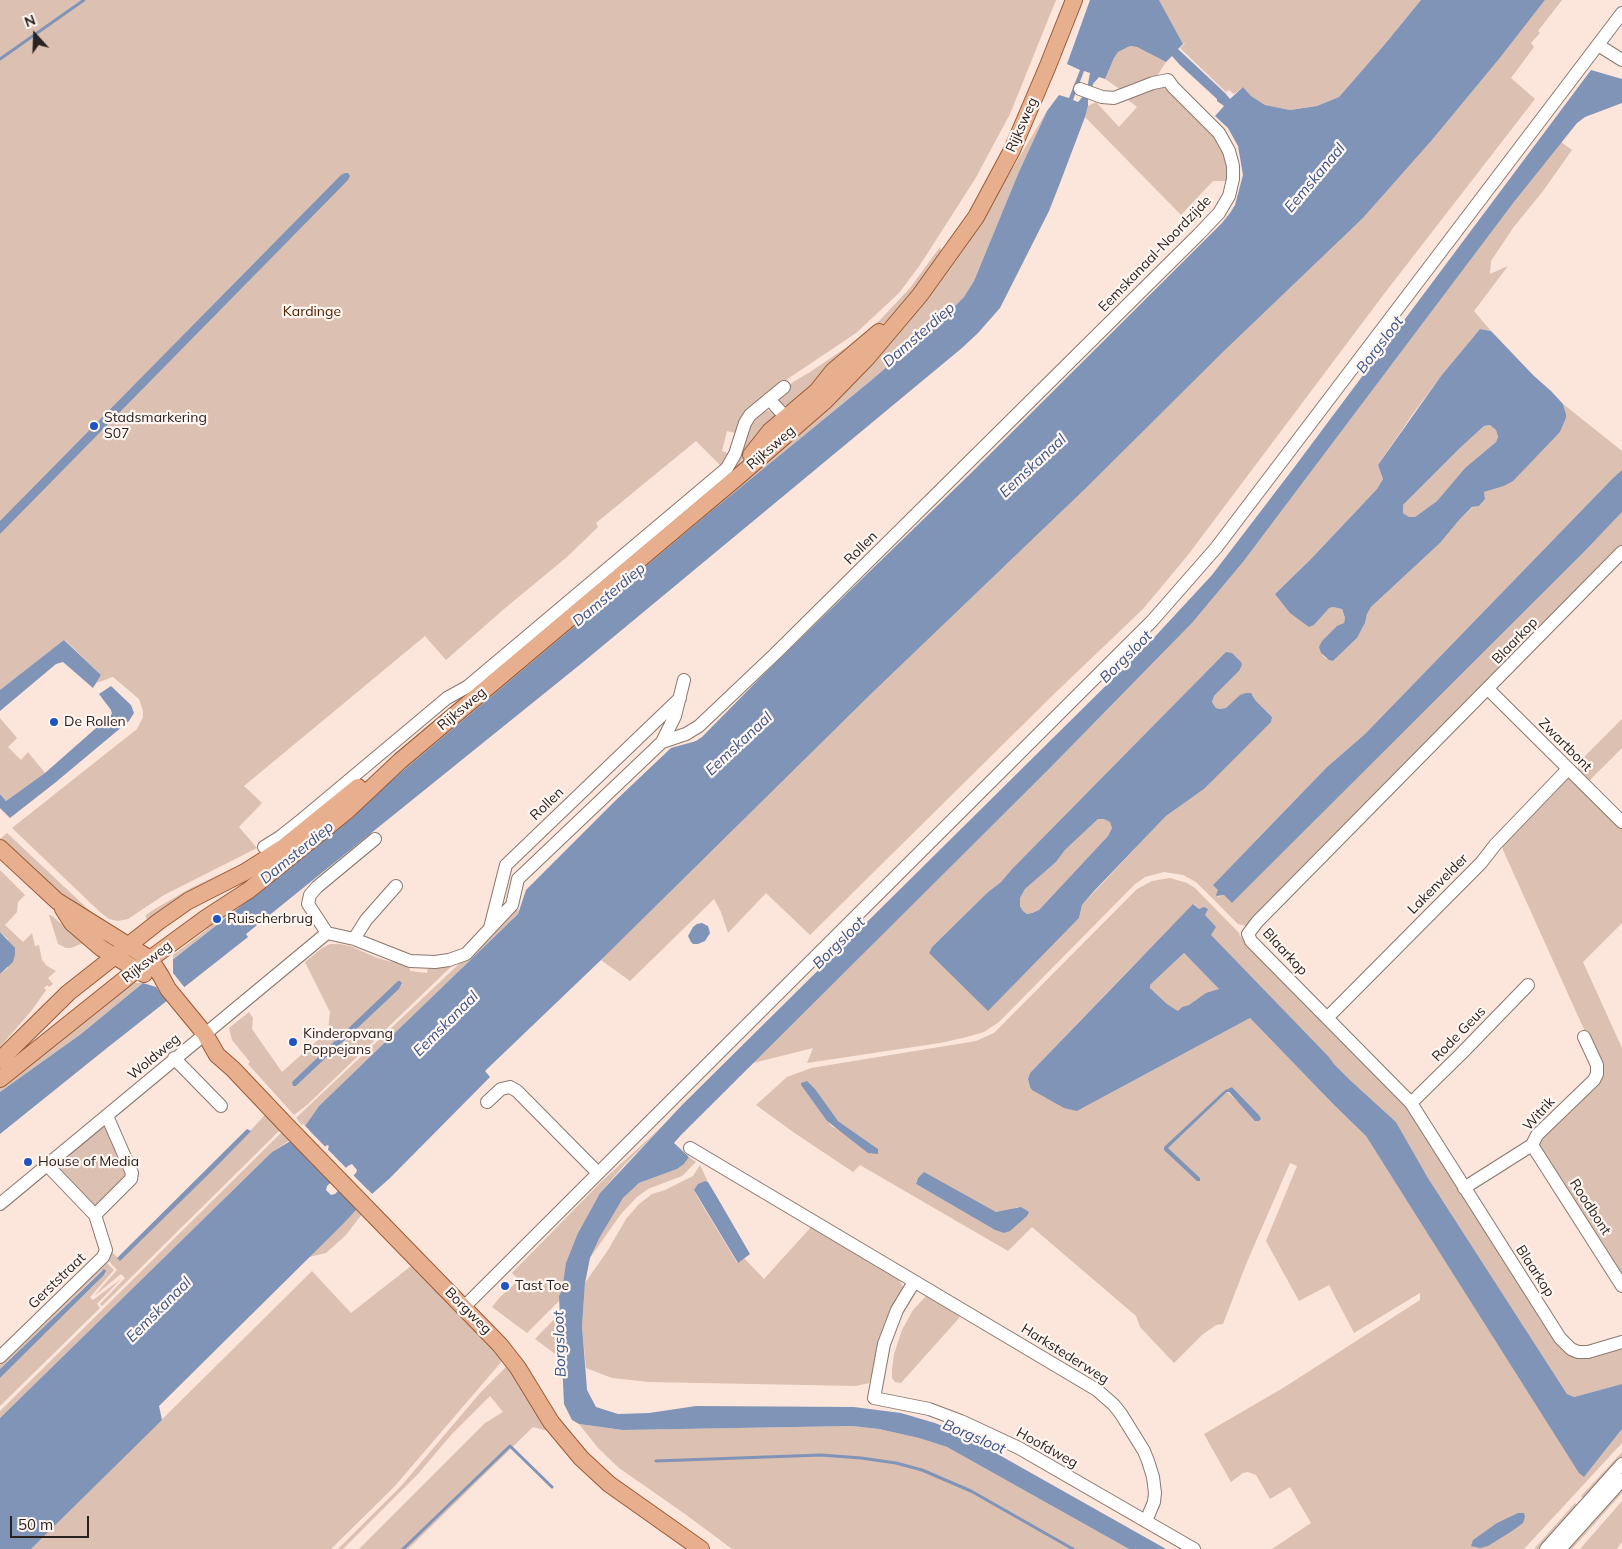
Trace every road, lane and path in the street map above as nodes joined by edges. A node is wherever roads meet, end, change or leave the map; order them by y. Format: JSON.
{"nodes":[{"id":1,"x":1074,"y":0,"type":"edge"},
{"id":2,"x":1622,"y":13,"type":"edge"},
{"id":3,"x":1598,"y":45,"type":"junction"},
{"id":4,"x":1622,"y":60,"type":"edge"},
{"id":5,"x":1080,"y":90,"type":"dead end"},
{"id":6,"x":784,"y":386,"type":"dead end"},
{"id":7,"x":1042,"y":389,"type":"joint"},
{"id":8,"x":769,"y":399,"type":"junction"},
{"id":9,"x":791,"y":423,"type":"junction"},
{"id":10,"x":1622,"y":552,"type":"edge"},
{"id":11,"x":684,"y":680,"type":"dead end"},
{"id":12,"x":1488,"y":689,"type":"junction"},
{"id":13,"x":680,"y":698,"type":"junction"},
{"id":14,"x":675,"y":716,"type":"junction"},
{"id":15,"x":699,"y":726,"type":"junction"},
{"id":16,"x":662,"y":742,"type":"junction"},
{"id":17,"x":1568,"y":769,"type":"junction"},
{"id":18,"x":325,"y":814,"type":"junction"},
{"id":19,"x":299,"y":822,"type":"junction"},
{"id":20,"x":1622,"y":822,"type":"edge"},
{"id":21,"x":375,"y":839,"type":"dead end"},
{"id":22,"x":289,"y":843,"type":"junction"},
{"id":23,"x":264,"y":847,"type":"dead end"},
{"id":24,"x":0,"y":848,"type":"edge"},
{"id":25,"x":396,"y":886,"type":"dead end"},
{"id":26,"x":57,"y":901,"type":"junction"},
{"id":27,"x":490,"y":930,"type":"junction"},
{"id":28,"x":327,"y":932,"type":"junction"},
{"id":29,"x":354,"y":939,"type":"junction"},
{"id":30,"x":128,"y":945,"type":"junction"},
{"id":31,"x":114,"y":956,"type":"junction"},
{"id":32,"x":149,"y":969,"type":"junction"},
{"id":33,"x":1528,"y":985,"type":"dead end"},
{"id":34,"x":1327,"y":1018,"type":"junction"},
{"id":35,"x":204,"y":1034,"type":"junction"},
{"id":36,"x":1584,"y":1037,"type":"dead end"},
{"id":37,"x":174,"y":1058,"type":"junction"},
{"id":38,"x":0,"y":1060,"type":"edge"},
{"id":39,"x":0,"y":1079,"type":"edge"},
{"id":40,"x":487,"y":1102,"type":"dead end"},
{"id":41,"x":1411,"y":1103,"type":"junction"},
{"id":42,"x":221,"y":1106,"type":"dead end"},
{"id":43,"x":107,"y":1116,"type":"junction"},
{"id":44,"x":1532,"y":1145,"type":"junction"},
{"id":45,"x":690,"y":1148,"type":"dead end"},
{"id":46,"x":48,"y":1165,"type":"junction"},
{"id":47,"x":598,"y":1173,"type":"junction"},
{"id":48,"x":1464,"y":1188,"type":"junction"},
{"id":49,"x":0,"y":1204,"type":"edge"},
{"id":50,"x":95,"y":1215,"type":"junction"},
{"id":51,"x":914,"y":1282,"type":"junction"},
{"id":52,"x":1622,"y":1286,"type":"edge"},
{"id":53,"x":464,"y":1307,"type":"junction"},
{"id":54,"x":1622,"y":1342,"type":"edge"},
{"id":55,"x":0,"y":1357,"type":"edge"},
{"id":56,"x":1622,"y":1464,"type":"edge"},
{"id":57,"x":1622,"y":1480,"type":"edge"},
{"id":58,"x":1146,"y":1521,"type":"junction"},
{"id":59,"x":701,"y":1549,"type":"edge"},
{"id":60,"x":1194,"y":1549,"type":"edge"},
{"id":61,"x":1546,"y":1549,"type":"edge"},
{"id":62,"x":1560,"y":1549,"type":"edge"}],
"edges":[{"from":1,"to":9,"type":"main road","name":"Rijksweg"},
{"from":2,"to":3,"type":"street"},
{"from":3,"to":4,"type":"street"},
{"from":3,"to":47,"type":"street"},
{"from":5,"to":7,"type":"street","name":"Eemskanaal-Noordzijde"},
{"from":6,"to":8,"type":"street","name":"Rijksweg"},
{"from":7,"to":15,"type":"street","name":"Rollen"},
{"from":8,"to":9,"type":"street"},
{"from":8,"to":18,"type":"street","name":"Rijksweg"},
{"from":9,"to":18,"type":"main road","name":"Rijksweg"},
{"from":10,"to":12,"type":"street","name":"Blaarkop"},
{"from":11,"to":13,"type":"street","name":"Rollen"},
{"from":12,"to":17,"type":"street","name":"Zwartbont"},
{"from":12,"to":34,"type":"street","name":"Blaarkop"},
{"from":13,"to":14,"type":"street","name":"Rollen"},
{"from":13,"to":27,"type":"street","name":"Rollen"},
{"from":14,"to":15,"type":"street"},
{"from":14,"to":16,"type":"street","name":"Rollen"},
{"from":15,"to":16,"type":"street","name":"Rollen"},
{"from":16,"to":27,"type":"street","name":"Rollen"},
{"from":17,"to":20,"type":"street","name":"Zwartbont"},
{"from":17,"to":34,"type":"street","name":"Lakenvelder"},
{"from":18,"to":19,"type":"street","name":"Rijksweg"},
{"from":18,"to":22,"type":"main road","name":"Rijksweg"},
{"from":18,"to":32,"type":"main road","name":"Rijksweg"},
{"from":19,"to":22,"type":"main road"},
{"from":19,"to":23,"type":"street","name":"Rijksweg"},
{"from":21,"to":28,"type":"street"},
{"from":22,"to":30,"type":"main road","name":"Rijksweg"},
{"from":24,"to":26,"type":"main road"},
{"from":25,"to":29,"type":"street"},
{"from":26,"to":30,"type":"main road"},
{"from":26,"to":31,"type":"main road"},
{"from":27,"to":29,"type":"street","name":"Rollen"},
{"from":28,"to":29,"type":"street"},
{"from":28,"to":35,"type":"street","name":"Woldweg"},
{"from":30,"to":31,"type":"main road","name":"Rijksweg"},
{"from":30,"to":32,"type":"main road"},
{"from":31,"to":32,"type":"main road"},
{"from":31,"to":38,"type":"main road","name":"Rijksweg"},
{"from":32,"to":35,"type":"main road","name":"Borgweg"},
{"from":32,"to":39,"type":"main road","name":"Rijksweg"},
{"from":33,"to":41,"type":"street","name":"Rode Geus"},
{"from":34,"to":41,"type":"street","name":"Blaarkop"},
{"from":35,"to":37,"type":"street","name":"Woldweg"},
{"from":35,"to":53,"type":"main road","name":"Borgweg"},
{"from":36,"to":44,"type":"street","name":"Witrik"},
{"from":37,"to":42,"type":"street"},
{"from":37,"to":43,"type":"street","name":"Woldweg"},
{"from":40,"to":47,"type":"street"},
{"from":41,"to":48,"type":"street","name":"Blaarkop"},
{"from":43,"to":46,"type":"street","name":"Woldweg"},
{"from":43,"to":50,"type":"street"},
{"from":44,"to":48,"type":"street","name":"Witrik"},
{"from":44,"to":52,"type":"street","name":"Roodbont"},
{"from":45,"to":51,"type":"street","name":"Harkstederweg"},
{"from":46,"to":49,"type":"street","name":"Woldweg"},
{"from":46,"to":50,"type":"street"},
{"from":47,"to":53,"type":"street"},
{"from":48,"to":54,"type":"street","name":"Blaarkop"},
{"from":50,"to":55,"type":"street","name":"Gerststraat"},
{"from":51,"to":58,"type":"street","name":"Harkstederweg"},
{"from":51,"to":58,"type":"street","name":"Hoofdweg"},
{"from":53,"to":59,"type":"main road","name":"Borgweg"},
{"from":56,"to":61,"type":"street"},
{"from":57,"to":62,"type":"street"},
{"from":58,"to":60,"type":"street","name":"Hoofdweg"}]}
